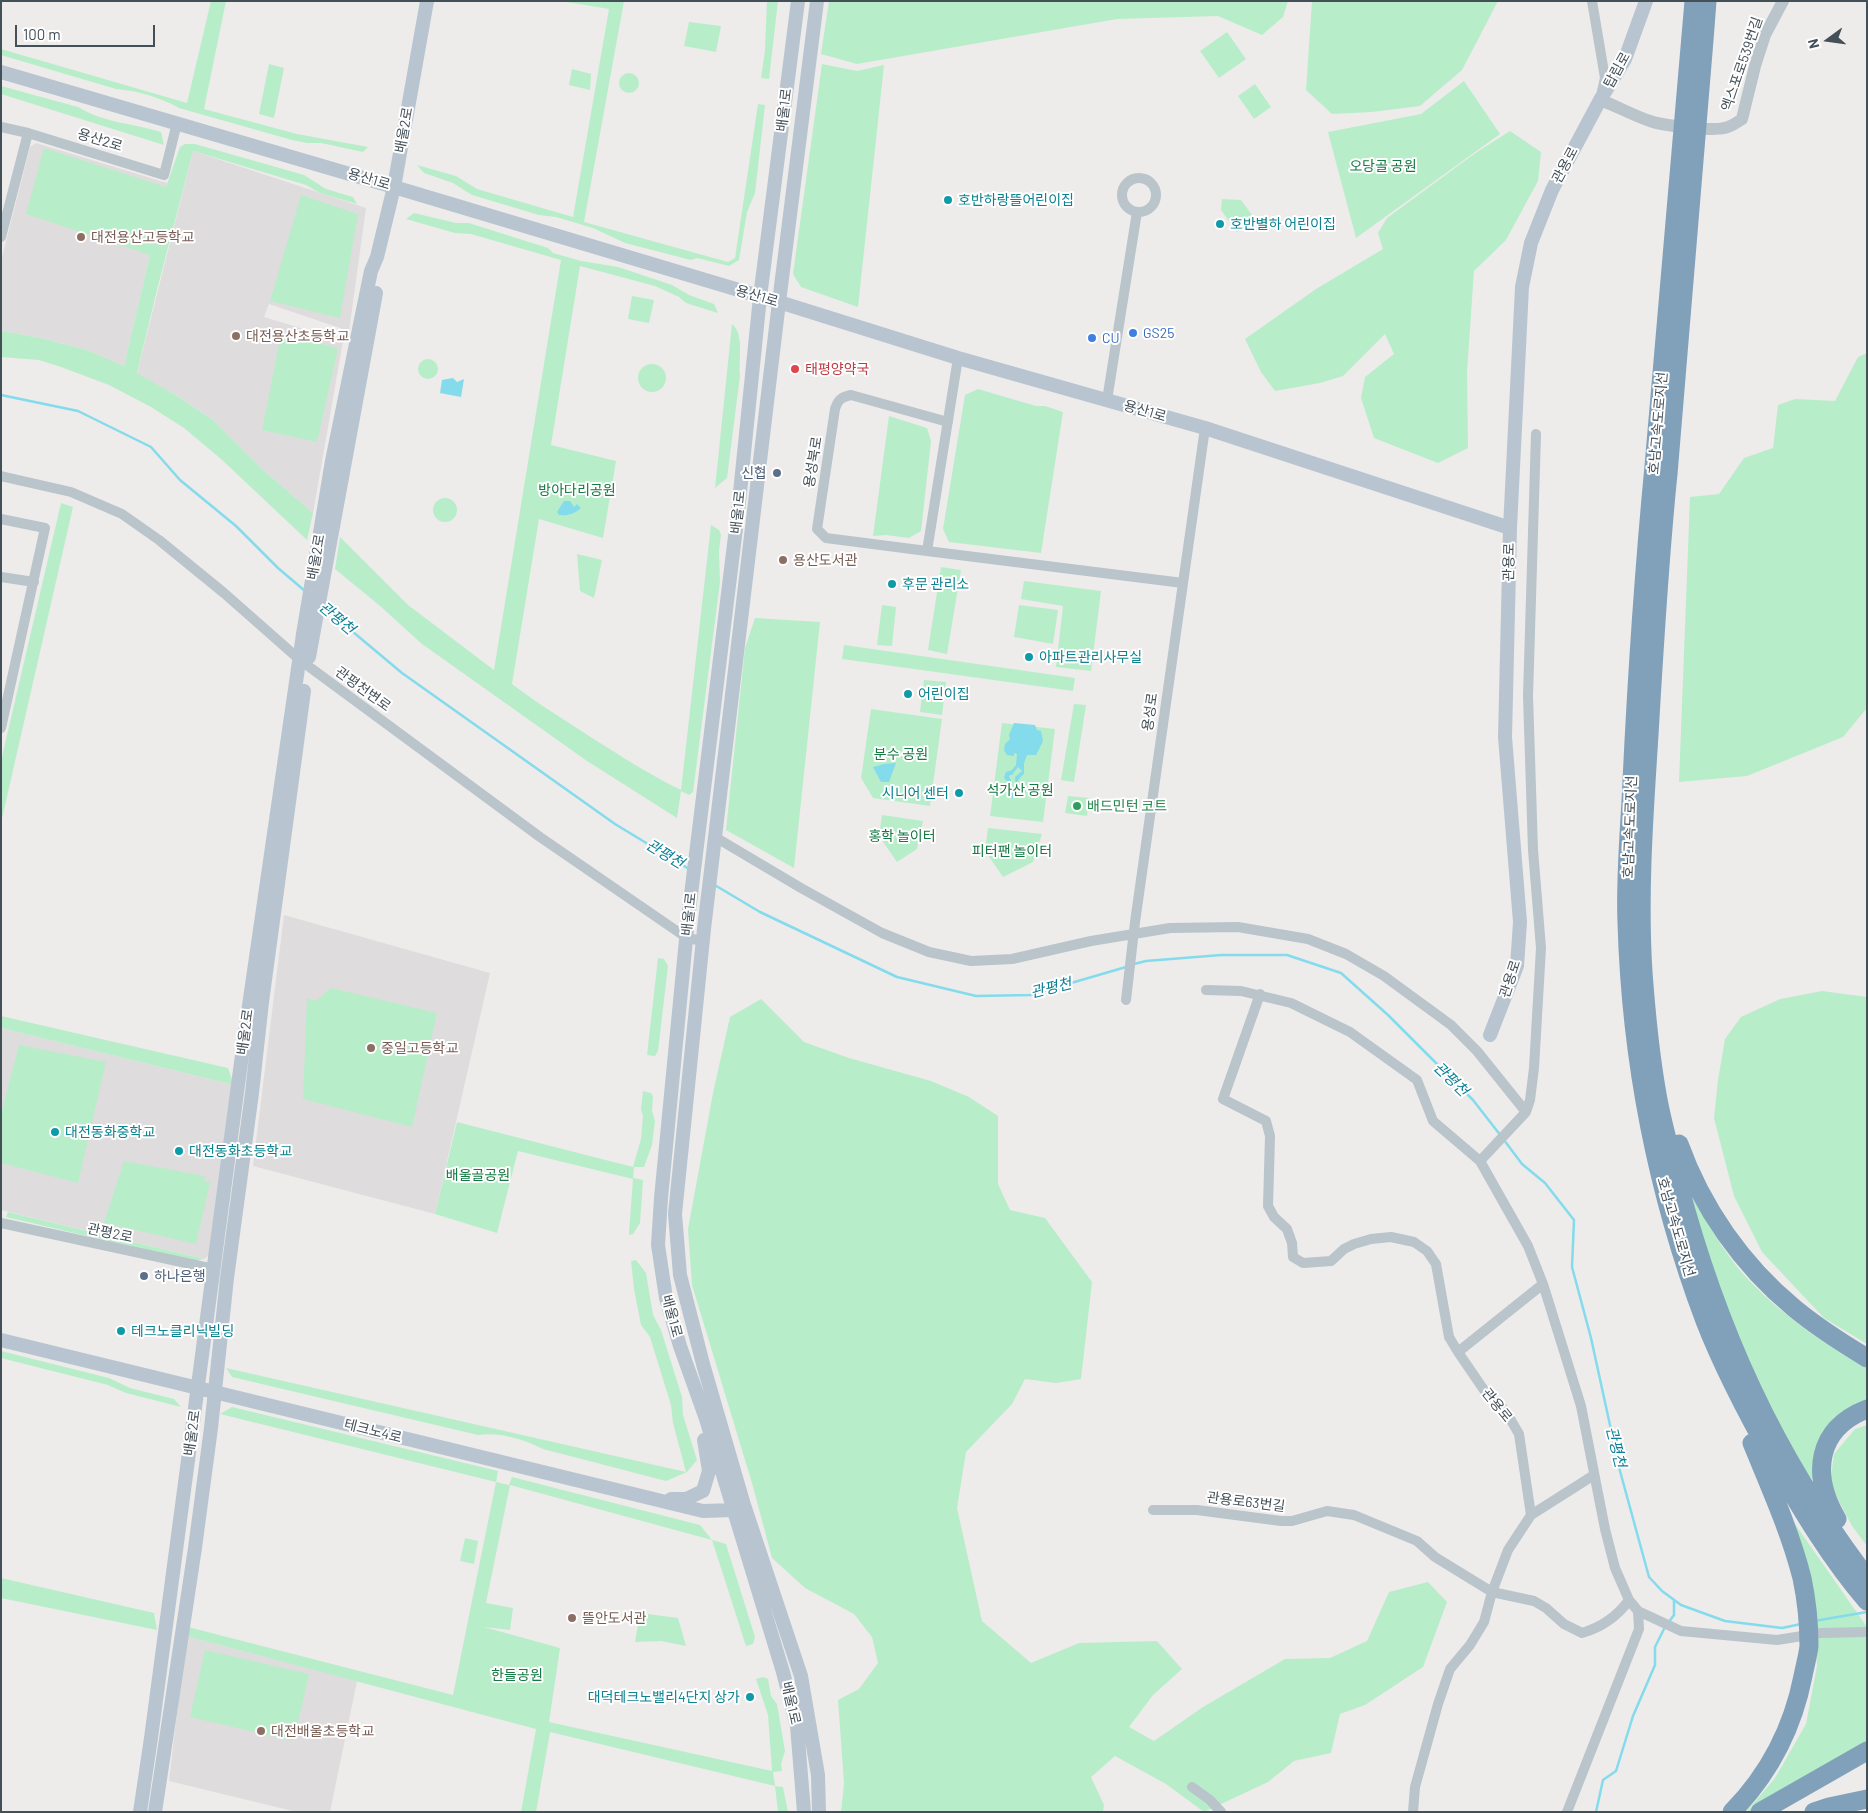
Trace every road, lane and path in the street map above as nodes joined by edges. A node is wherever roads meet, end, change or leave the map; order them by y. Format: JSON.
{"nodes":[{"id":1,"x":427,"y":1,"type":"edge"},
{"id":2,"x":798,"y":1,"type":"edge"},
{"id":3,"x":818,"y":1,"type":"edge"},
{"id":4,"x":1592,"y":1,"type":"edge"},
{"id":5,"x":1646,"y":1,"type":"edge"},
{"id":6,"x":1694,"y":1,"type":"edge"},
{"id":7,"x":1707,"y":1,"type":"edge"},
{"id":8,"x":1783,"y":1,"type":"edge"},
{"id":9,"x":1,"y":72,"type":"edge"},
{"id":10,"x":1600,"y":100,"type":"junction"},
{"id":11,"x":177,"y":123,"type":"junction"},
{"id":12,"x":1,"y":127,"type":"edge"},
{"id":13,"x":28,"y":133,"type":"junction"},
{"id":14,"x":394,"y":187,"type":"junction"},
{"id":15,"x":1137,"y":212,"type":"dead end"},
{"id":16,"x":1,"y":237,"type":"edge"},
{"id":17,"x":760,"y":297,"type":"junction"},
{"id":18,"x":779,"y":302,"type":"junction"},
{"id":19,"x":958,"y":358,"type":"junction"},
{"id":20,"x":1107,"y":400,"type":"junction"},
{"id":21,"x":948,"y":422,"type":"junction"},
{"id":22,"x":1205,"y":428,"type":"junction"},
{"id":23,"x":1536,"y":434,"type":"dead end"},
{"id":24,"x":1,"y":476,"type":"edge"},
{"id":25,"x":1,"y":520,"type":"edge"},
{"id":26,"x":1510,"y":528,"type":"junction"},
{"id":27,"x":927,"y":551,"type":"junction"},
{"id":28,"x":1,"y":577,"type":"edge"},
{"id":29,"x":34,"y":582,"type":"junction"},
{"id":30,"x":1183,"y":583,"type":"junction"},
{"id":31,"x":304,"y":662,"type":"junction"},
{"id":32,"x":1,"y":728,"type":"edge"},
{"id":33,"x":715,"y":840,"type":"junction"},
{"id":34,"x":704,"y":935,"type":"junction"},
{"id":35,"x":687,"y":938,"type":"junction"},
{"id":36,"x":1206,"y":990,"type":"dead end"},
{"id":37,"x":1260,"y":994,"type":"junction"},
{"id":38,"x":1126,"y":1000,"type":"dead end"},
{"id":39,"x":1490,"y":1035,"type":"dead end"},
{"id":40,"x":1651,"y":1053,"type":"junction"},
{"id":41,"x":1526,"y":1112,"type":"junction"},
{"id":42,"x":1480,"y":1161,"type":"junction"},
{"id":43,"x":1,"y":1223,"type":"edge"},
{"id":44,"x":214,"y":1269,"type":"junction"},
{"id":45,"x":1543,"y":1284,"type":"junction"},
{"id":46,"x":1706,"y":1324,"type":"junction"},
{"id":47,"x":1,"y":1340,"type":"edge"},
{"id":48,"x":1458,"y":1352,"type":"junction"},
{"id":49,"x":1867,"y":1358,"type":"edge"},
{"id":50,"x":198,"y":1388,"type":"junction"},
{"id":51,"x":214,"y":1392,"type":"junction"},
{"id":52,"x":1867,"y":1409,"type":"edge"},
{"id":53,"x":706,"y":1420,"type":"junction"},
{"id":54,"x":1594,"y":1475,"type":"junction"},
{"id":55,"x":661,"y":1501,"type":"junction"},
{"id":56,"x":738,"y":1508,"type":"junction"},
{"id":57,"x":1153,"y":1510,"type":"dead end"},
{"id":58,"x":1531,"y":1515,"type":"junction"},
{"id":59,"x":1867,"y":1560,"type":"edge"},
{"id":60,"x":1864,"y":1590,"type":"edge"},
{"id":61,"x":1492,"y":1592,"type":"junction"},
{"id":62,"x":1629,"y":1600,"type":"junction"},
{"id":63,"x":1642,"y":1613,"type":"junction"},
{"id":64,"x":1867,"y":1632,"type":"edge"},
{"id":65,"x":1867,"y":1751,"type":"edge"},
{"id":66,"x":1867,"y":1764,"type":"edge"},
{"id":67,"x":1192,"y":1787,"type":"dead end"},
{"id":68,"x":1867,"y":1799,"type":"edge"},
{"id":69,"x":140,"y":1812,"type":"edge"},
{"id":70,"x":156,"y":1812,"type":"edge"},
{"id":71,"x":804,"y":1812,"type":"edge"},
{"id":72,"x":819,"y":1812,"type":"edge"},
{"id":73,"x":1220,"y":1812,"type":"edge"},
{"id":74,"x":1412,"y":1812,"type":"edge"},
{"id":75,"x":1567,"y":1812,"type":"edge"},
{"id":76,"x":1732,"y":1812,"type":"edge"},
{"id":77,"x":1760,"y":1812,"type":"edge"},
{"id":78,"x":1785,"y":1812,"type":"edge"},
{"id":79,"x":1814,"y":1812,"type":"edge"}],
"edges":[{"from":1,"to":14,"type":"main road","name":"배울2로"},
{"from":2,"to":17,"type":"main road","name":"배울1로"},
{"from":3,"to":18,"type":"main road","name":"배울1로"},
{"from":4,"to":10,"type":"street","name":"탑립로"},
{"from":5,"to":10,"type":"main road","name":"탑립로"},
{"from":6,"to":46,"type":"highway","name":"호남고속도로지선"},
{"from":7,"to":40,"type":"highway","name":"호남고속도로지선"},
{"from":8,"to":10,"type":"street","name":"엑스포로539번길"},
{"from":9,"to":11,"type":"main road","name":"용산1로"},
{"from":10,"to":26,"type":"main road","name":"관용로"},
{"from":11,"to":13,"type":"street","name":"용산2로"},
{"from":11,"to":14,"type":"main road","name":"용산1로"},
{"from":12,"to":13,"type":"street","name":"용산2로"},
{"from":13,"to":16,"type":"street"},
{"from":14,"to":17,"type":"main road","name":"용산1로"},
{"from":14,"to":31,"type":"main road","name":"배울2로"},
{"from":15,"to":20,"type":"street"},
{"from":17,"to":18,"type":"main road","name":"용산1로"},
{"from":17,"to":35,"type":"main road","name":"배울1로"},
{"from":18,"to":19,"type":"main road","name":"용산1로"},
{"from":18,"to":33,"type":"main road","name":"배울1로"},
{"from":19,"to":20,"type":"main road","name":"용산1로"},
{"from":19,"to":21,"type":"street"},
{"from":20,"to":22,"type":"main road","name":"용산1로"},
{"from":21,"to":27,"type":"street"},
{"from":21,"to":27,"type":"street","name":"용성북로"},
{"from":22,"to":26,"type":"main road","name":"용산1로"},
{"from":22,"to":30,"type":"street","name":"용성로"},
{"from":23,"to":41,"type":"street"},
{"from":24,"to":31,"type":"street","name":"관평천변로"},
{"from":25,"to":29,"type":"street"},
{"from":26,"to":39,"type":"main road","name":"관용로"},
{"from":27,"to":30,"type":"street","name":"용성북로"},
{"from":28,"to":29,"type":"street"},
{"from":29,"to":32,"type":"street"},
{"from":30,"to":38,"type":"street","name":"용성로"},
{"from":31,"to":35,"type":"street","name":"관평천변로"},
{"from":31,"to":44,"type":"main road","name":"배울2로"},
{"from":31,"to":51,"type":"main road","name":"배울2로"},
{"from":33,"to":34,"type":"main road","name":"배울1로"},
{"from":33,"to":41,"type":"street"},
{"from":34,"to":35,"type":"street","name":"관평천변로"},
{"from":34,"to":56,"type":"main road","name":"배울1로"},
{"from":35,"to":53,"type":"main road","name":"배울1로"},
{"from":36,"to":37,"type":"street"},
{"from":37,"to":42,"type":"street"},
{"from":37,"to":48,"type":"street","name":"관용로"},
{"from":40,"to":49,"type":"highway"},
{"from":40,"to":60,"type":"highway","name":"호남고속도로지선"},
{"from":41,"to":42,"type":"street"},
{"from":42,"to":45,"type":"street"},
{"from":43,"to":44,"type":"street","name":"관평2로"},
{"from":44,"to":50,"type":"main road","name":"배울2로"},
{"from":45,"to":48,"type":"street"},
{"from":45,"to":54,"type":"street"},
{"from":46,"to":60,"type":"highway","name":"호남고속도로지선"},
{"from":46,"to":76,"type":"highway"},
{"from":47,"to":50,"type":"main road","name":"테크노4로"},
{"from":48,"to":58,"type":"street","name":"관용로"},
{"from":50,"to":51,"type":"main road","name":"테크노4로"},
{"from":50,"to":69,"type":"main road","name":"배울2로"},
{"from":51,"to":55,"type":"main road","name":"테크노4로"},
{"from":51,"to":70,"type":"main road","name":"배울2로"},
{"from":52,"to":59,"type":"highway"},
{"from":53,"to":55,"type":"main road"},
{"from":53,"to":56,"type":"main road","name":"배울1로"},
{"from":54,"to":58,"type":"street"},
{"from":54,"to":62,"type":"street"},
{"from":55,"to":56,"type":"main road","name":"테크노4로"},
{"from":56,"to":71,"type":"main road","name":"배울1로"},
{"from":56,"to":72,"type":"main road","name":"배울1로"},
{"from":57,"to":61,"type":"street","name":"관용로63번길"},
{"from":58,"to":61,"type":"street"},
{"from":61,"to":62,"type":"street"},
{"from":61,"to":74,"type":"street"},
{"from":62,"to":63,"type":"street"},
{"from":63,"to":64,"type":"street"},
{"from":63,"to":75,"type":"street"},
{"from":65,"to":77,"type":"highway"},
{"from":66,"to":78,"type":"highway"},
{"from":67,"to":73,"type":"street"},
{"from":68,"to":79,"type":"highway"}]}
